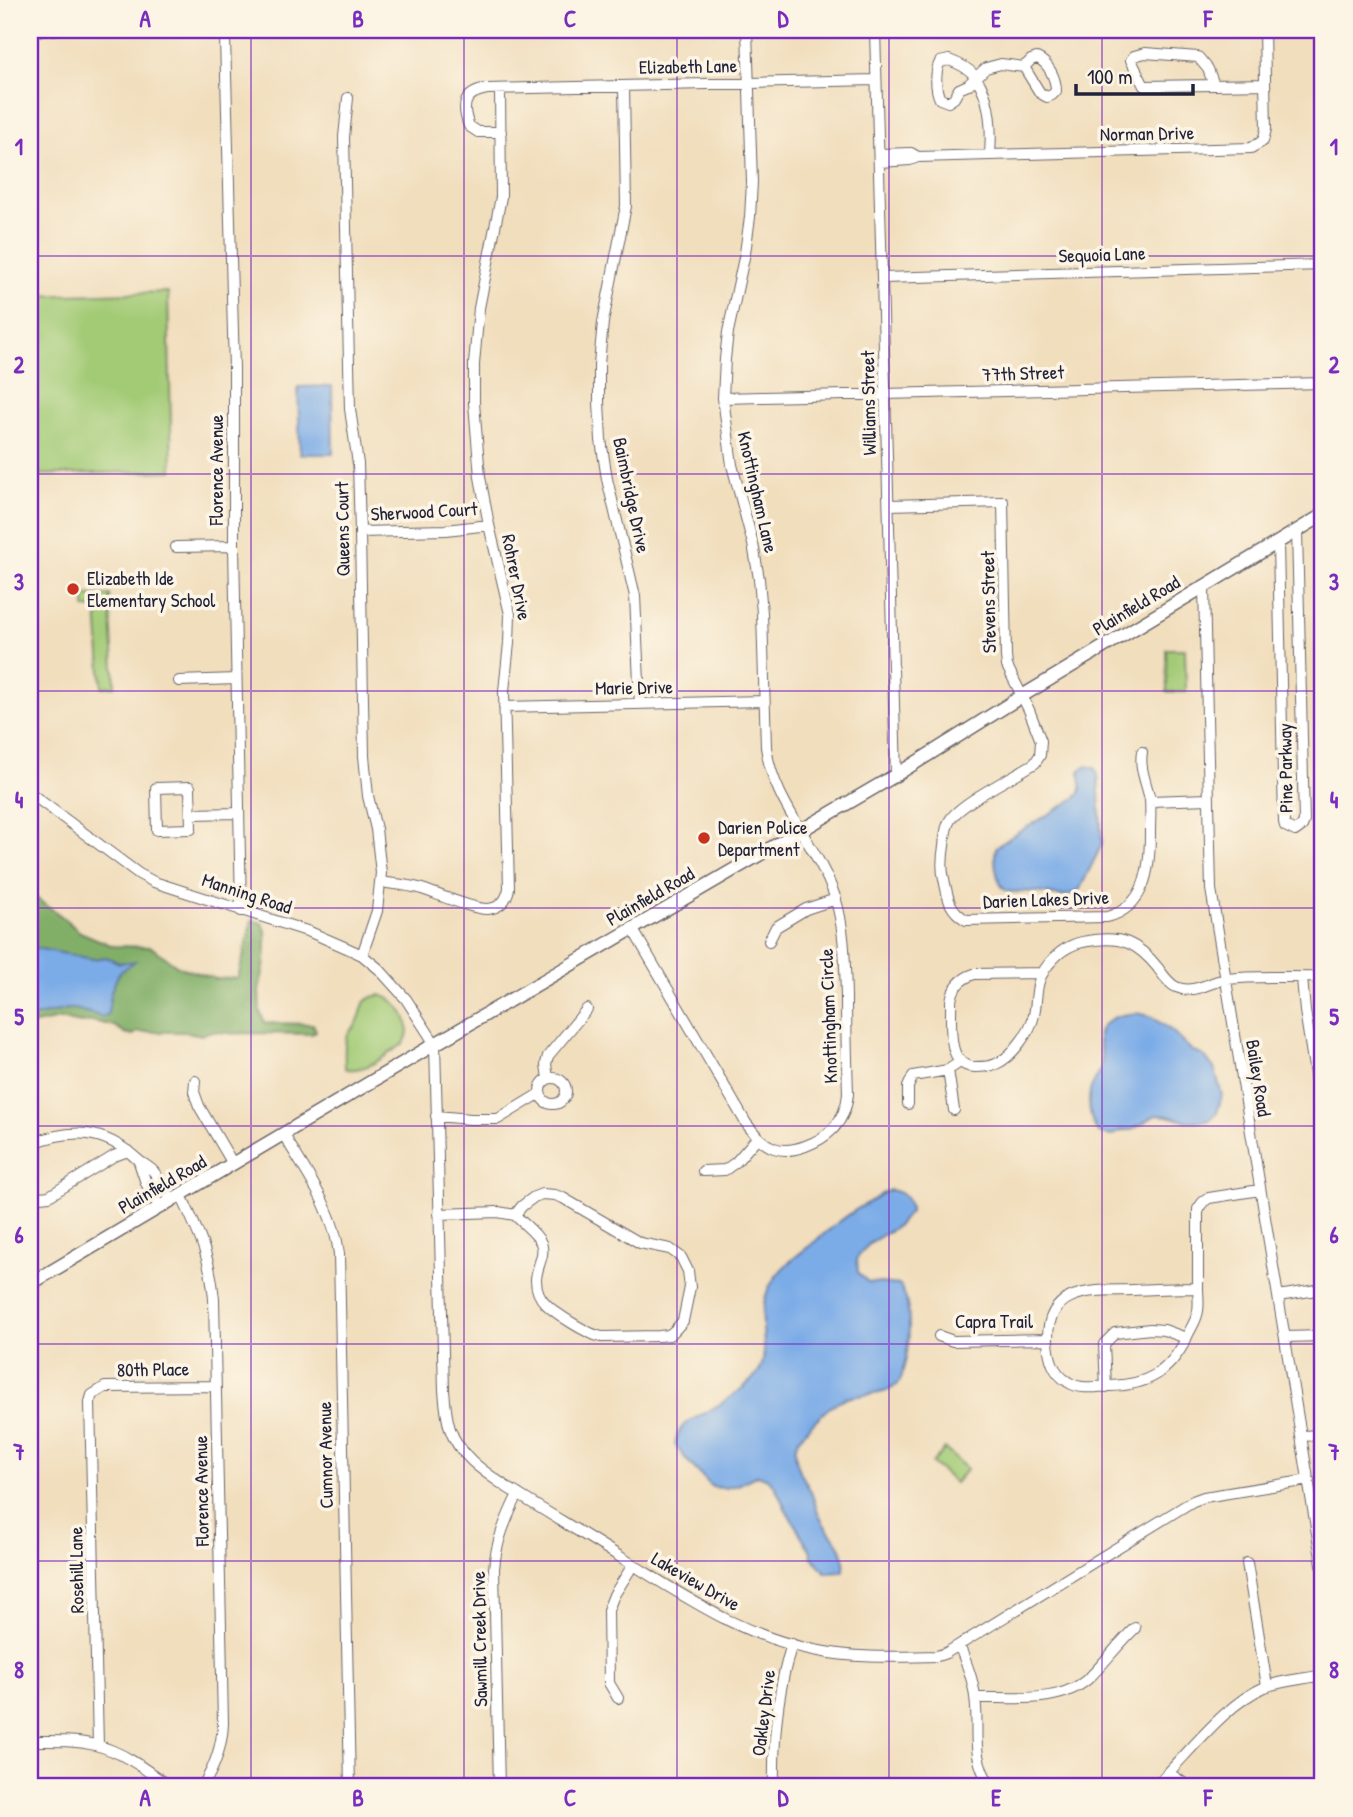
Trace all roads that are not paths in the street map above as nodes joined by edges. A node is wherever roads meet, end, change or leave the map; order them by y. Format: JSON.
{"nodes":[{"id":1,"x":55,"y":30,"type":"edge"},
{"id":2,"x":222,"y":30,"type":"edge"},
{"id":3,"x":747,"y":30,"type":"edge"},
{"id":4,"x":875,"y":30,"type":"edge"},
{"id":5,"x":1264,"y":30,"type":"edge"},
{"id":6,"x":30,"y":31,"type":"edge"},
{"id":7,"x":1024,"y":67,"type":"dead end"},
{"id":8,"x":976,"y":78,"type":"junction"},
{"id":9,"x":876,"y":80,"type":"junction"},
{"id":10,"x":749,"y":83,"type":"junction"},
{"id":11,"x":1265,"y":84,"type":"junction"},
{"id":12,"x":1214,"y":85,"type":"junction"},
{"id":13,"x":624,"y":86,"type":"junction"},
{"id":14,"x":500,"y":90,"type":"junction"},
{"id":15,"x":348,"y":98,"type":"dead end"},
{"id":16,"x":501,"y":132,"type":"junction"},
{"id":17,"x":990,"y":154,"type":"junction"},
{"id":18,"x":880,"y":158,"type":"junction"},
{"id":19,"x":1323,"y":265,"type":"edge"},
{"id":20,"x":883,"y":278,"type":"junction"},
{"id":21,"x":1323,"y":383,"type":"edge"},
{"id":22,"x":886,"y":394,"type":"junction"},
{"id":23,"x":723,"y":398,"type":"junction"},
{"id":24,"x":889,"y":505,"type":"junction"},
{"id":25,"x":1323,"y":515,"type":"edge"},
{"id":26,"x":489,"y":525,"type":"junction"},
{"id":27,"x":1297,"y":531,"type":"junction"},
{"id":28,"x":360,"y":532,"type":"junction"},
{"id":29,"x":1278,"y":544,"type":"junction"},
{"id":30,"x":233,"y":546,"type":"junction"},
{"id":31,"x":176,"y":547,"type":"dead end"},
{"id":32,"x":1204,"y":587,"type":"junction"},
{"id":33,"x":236,"y":679,"type":"junction"},
{"id":34,"x":179,"y":681,"type":"dead end"},
{"id":35,"x":1022,"y":696,"type":"junction"},
{"id":36,"x":1281,"y":697,"type":"junction"},
{"id":37,"x":1301,"y":697,"type":"junction"},
{"id":38,"x":764,"y":701,"type":"junction"},
{"id":39,"x":640,"y":704,"type":"junction"},
{"id":40,"x":505,"y":707,"type":"junction"},
{"id":41,"x":1142,"y":752,"type":"dead end"},
{"id":42,"x":896,"y":775,"type":"junction"},
{"id":43,"x":30,"y":793,"type":"edge"},
{"id":44,"x":1209,"y":799,"type":"junction"},
{"id":45,"x":1150,"y":800,"type":"junction"},
{"id":46,"x":239,"y":813,"type":"junction"},
{"id":47,"x":191,"y":814,"type":"junction"},
{"id":48,"x":801,"y":830,"type":"junction"},
{"id":49,"x":380,"y":883,"type":"junction"},
{"id":50,"x":836,"y":899,"type":"junction"},
{"id":51,"x":241,"y":911,"type":"junction"},
{"id":52,"x":632,"y":928,"type":"junction"},
{"id":53,"x":769,"y":941,"type":"dead end"},
{"id":54,"x":362,"y":955,"type":"junction"},
{"id":55,"x":1042,"y":973,"type":"junction"},
{"id":56,"x":1323,"y":977,"type":"edge"},
{"id":57,"x":1302,"y":978,"type":"junction"},
{"id":58,"x":1225,"y":979,"type":"junction"},
{"id":59,"x":587,"y":1009,"type":"dead end"},
{"id":60,"x":435,"y":1044,"type":"junction"},
{"id":61,"x":960,"y":1062,"type":"junction"},
{"id":62,"x":948,"y":1070,"type":"junction"},
{"id":63,"x":548,"y":1079,"type":"junction"},
{"id":64,"x":195,"y":1081,"type":"dead end"},
{"id":65,"x":539,"y":1094,"type":"junction"},
{"id":66,"x":908,"y":1104,"type":"dead end"},
{"id":67,"x":954,"y":1110,"type":"dead end"},
{"id":68,"x":436,"y":1116,"type":"junction"},
{"id":69,"x":1323,"y":1124,"type":"edge"},
{"id":70,"x":284,"y":1135,"type":"junction"},
{"id":71,"x":757,"y":1138,"type":"junction"},
{"id":72,"x":30,"y":1144,"type":"edge"},
{"id":73,"x":128,"y":1151,"type":"junction"},
{"id":74,"x":139,"y":1162,"type":"junction"},
{"id":75,"x":233,"y":1164,"type":"junction"},
{"id":76,"x":703,"y":1171,"type":"dead end"},
{"id":77,"x":1260,"y":1190,"type":"junction"},
{"id":78,"x":30,"y":1192,"type":"edge"},
{"id":79,"x":176,"y":1198,"type":"junction"},
{"id":80,"x":160,"y":1208,"type":"junction"},
{"id":81,"x":439,"y":1214,"type":"junction"},
{"id":82,"x":515,"y":1215,"type":"junction"},
{"id":83,"x":30,"y":1284,"type":"edge"},
{"id":84,"x":1198,"y":1289,"type":"junction"},
{"id":85,"x":1323,"y":1289,"type":"edge"},
{"id":86,"x":1278,"y":1296,"type":"junction"},
{"id":87,"x":939,"y":1336,"type":"dead end"},
{"id":88,"x":1323,"y":1336,"type":"edge"},
{"id":89,"x":1285,"y":1337,"type":"junction"},
{"id":90,"x":1048,"y":1339,"type":"junction"},
{"id":91,"x":1186,"y":1339,"type":"junction"},
{"id":92,"x":216,"y":1386,"type":"junction"},
{"id":93,"x":1106,"y":1387,"type":"junction"},
{"id":94,"x":92,"y":1395,"type":"joint"},
{"id":95,"x":1323,"y":1435,"type":"edge"},
{"id":96,"x":1301,"y":1436,"type":"junction"},
{"id":97,"x":1308,"y":1480,"type":"junction"},
{"id":98,"x":518,"y":1494,"type":"junction"},
{"id":99,"x":1247,"y":1563,"type":"dead end"},
{"id":100,"x":633,"y":1565,"type":"junction"},
{"id":101,"x":1323,"y":1570,"type":"edge"},
{"id":102,"x":1135,"y":1628,"type":"dead end"},
{"id":103,"x":792,"y":1644,"type":"junction"},
{"id":104,"x":959,"y":1645,"type":"junction"},
{"id":105,"x":1323,"y":1675,"type":"edge"},
{"id":106,"x":1267,"y":1686,"type":"junction"},
{"id":107,"x":618,"y":1698,"type":"dead end"},
{"id":108,"x":976,"y":1698,"type":"junction"},
{"id":109,"x":30,"y":1741,"type":"edge"},
{"id":110,"x":98,"y":1745,"type":"junction"},
{"id":111,"x":1169,"y":1773,"type":"junction"},
{"id":112,"x":154,"y":1776,"type":"junction"},
{"id":113,"x":146,"y":1787,"type":"edge"},
{"id":114,"x":170,"y":1787,"type":"edge"},
{"id":115,"x":202,"y":1787,"type":"edge"},
{"id":116,"x":350,"y":1787,"type":"edge"},
{"id":117,"x":499,"y":1787,"type":"edge"},
{"id":118,"x":774,"y":1787,"type":"edge"},
{"id":119,"x":991,"y":1787,"type":"edge"},
{"id":120,"x":1154,"y":1787,"type":"edge"},
{"id":121,"x":1189,"y":1787,"type":"edge"}],
"edges":[{"from":1,"to":6,"type":"street"},
{"from":2,"to":30,"type":"street","name":"Florence Avenue"},
{"from":3,"to":10,"type":"street","name":"Knottingham Lane"},
{"from":4,"to":9,"type":"street","name":"Williams Street"},
{"from":5,"to":11,"type":"street","name":"Norman Drive"},
{"from":7,"to":8,"type":"street"},
{"from":8,"to":8,"type":"street"},
{"from":8,"to":17,"type":"street"},
{"from":9,"to":10,"type":"street","name":"Elizabeth Lane"},
{"from":9,"to":18,"type":"street","name":"Williams Street"},
{"from":10,"to":13,"type":"street","name":"Elizabeth Lane"},
{"from":10,"to":23,"type":"street","name":"Knottingham Lane"},
{"from":11,"to":12,"type":"street"},
{"from":11,"to":17,"type":"street","name":"Norman Drive"},
{"from":12,"to":12,"type":"street"},
{"from":13,"to":14,"type":"street","name":"Elizabeth Lane"},
{"from":13,"to":39,"type":"street","name":"Baimbridge Drive"},
{"from":14,"to":16,"type":"street","name":"Rohrer Drive"},
{"from":14,"to":16,"type":"street"},
{"from":15,"to":28,"type":"street","name":"Queens Court"},
{"from":16,"to":26,"type":"street","name":"Rohrer Drive"},
{"from":17,"to":18,"type":"street","name":"Norman Drive"},
{"from":18,"to":20,"type":"street","name":"Williams Street"},
{"from":19,"to":20,"type":"street","name":"Sequoia Lane"},
{"from":20,"to":22,"type":"street","name":"Williams Street"},
{"from":21,"to":22,"type":"street","name":"77th Street"},
{"from":22,"to":23,"type":"street","name":"77th Street"},
{"from":22,"to":24,"type":"street","name":"Williams Street"},
{"from":23,"to":38,"type":"street","name":"Knottingham Lane"},
{"from":24,"to":35,"type":"street","name":"Stevens Street"},
{"from":24,"to":42,"type":"street","name":"Williams Street"},
{"from":25,"to":27,"type":"main road","name":"Plainfield Road"},
{"from":26,"to":28,"type":"street","name":"Sherwood Court"},
{"from":26,"to":40,"type":"street","name":"Rohrer Drive"},
{"from":27,"to":29,"type":"main road","name":"Plainfield Road"},
{"from":27,"to":37,"type":"street","name":"Pine Parkway"},
{"from":28,"to":49,"type":"street","name":"Queens Court"},
{"from":29,"to":32,"type":"main road","name":"Plainfield Road"},
{"from":29,"to":36,"type":"street","name":"Pine Parkway"},
{"from":30,"to":31,"type":"street"},
{"from":30,"to":33,"type":"street","name":"Florence Avenue"},
{"from":32,"to":35,"type":"main road","name":"Plainfield Road"},
{"from":32,"to":44,"type":"street","name":"Bailey Road"},
{"from":33,"to":34,"type":"street"},
{"from":33,"to":46,"type":"street","name":"Florence Avenue"},
{"from":35,"to":42,"type":"main road","name":"Plainfield Road"},
{"from":35,"to":45,"type":"street","name":"Darien Lakes Drive"},
{"from":36,"to":37,"type":"street"},
{"from":36,"to":37,"type":"street","name":"Pine Parkway"},
{"from":38,"to":39,"type":"street","name":"Marie Drive"},
{"from":38,"to":48,"type":"street","name":"Knottingham Lane"},
{"from":39,"to":40,"type":"street","name":"Marie Drive"},
{"from":40,"to":49,"type":"street","name":"Rohrer Drive"},
{"from":41,"to":45,"type":"street","name":"Darien Lakes Drive"},
{"from":42,"to":48,"type":"main road","name":"Plainfield Road"},
{"from":43,"to":51,"type":"street","name":"Manning Road"},
{"from":44,"to":45,"type":"street"},
{"from":44,"to":58,"type":"street","name":"Bailey Road"},
{"from":46,"to":47,"type":"street"},
{"from":46,"to":51,"type":"street","name":"Florence Avenue"},
{"from":47,"to":47,"type":"street"},
{"from":48,"to":50,"type":"street","name":"Knottingham Circle"},
{"from":48,"to":52,"type":"main road","name":"Plainfield Road"},
{"from":49,"to":54,"type":"street","name":"Queens Court"},
{"from":50,"to":53,"type":"street"},
{"from":50,"to":71,"type":"street","name":"Knottingham Circle"},
{"from":51,"to":54,"type":"street","name":"Manning Road"},
{"from":52,"to":60,"type":"main road","name":"Plainfield Road"},
{"from":52,"to":71,"type":"street"},
{"from":54,"to":60,"type":"street","name":"Manning Road"},
{"from":55,"to":58,"type":"street"},
{"from":55,"to":61,"type":"street"},
{"from":55,"to":61,"type":"street"},
{"from":56,"to":57,"type":"street"},
{"from":57,"to":58,"type":"street"},
{"from":57,"to":69,"type":"street"},
{"from":58,"to":77,"type":"street","name":"Bailey Road"},
{"from":59,"to":63,"type":"street"},
{"from":60,"to":68,"type":"street","name":"Lakeview Drive"},
{"from":60,"to":70,"type":"main road","name":"Plainfield Road"},
{"from":61,"to":62,"type":"street"},
{"from":62,"to":66,"type":"street"},
{"from":62,"to":67,"type":"street"},
{"from":63,"to":65,"type":"street"},
{"from":63,"to":65,"type":"street"},
{"from":64,"to":75,"type":"street"},
{"from":65,"to":68,"type":"street"},
{"from":68,"to":81,"type":"street","name":"Lakeview Drive"},
{"from":70,"to":75,"type":"main road","name":"Plainfield Road"},
{"from":70,"to":116,"type":"street","name":"Cumnor Avenue"},
{"from":71,"to":76,"type":"street"},
{"from":72,"to":73,"type":"street","name":"Florence Avenue"},
{"from":73,"to":74,"type":"street","name":"Florence Avenue"},
{"from":73,"to":78,"type":"street"},
{"from":74,"to":79,"type":"street","name":"Florence Avenue"},
{"from":74,"to":80,"type":"street"},
{"from":75,"to":79,"type":"main road","name":"Plainfield Road"},
{"from":77,"to":84,"type":"street"},
{"from":77,"to":86,"type":"street","name":"Bailey Road"},
{"from":79,"to":80,"type":"main road","name":"Plainfield Road"},
{"from":79,"to":92,"type":"street","name":"Florence Avenue"},
{"from":80,"to":83,"type":"main road","name":"Plainfield Road"},
{"from":81,"to":82,"type":"street"},
{"from":81,"to":98,"type":"street","name":"Lakeview Drive"},
{"from":82,"to":82,"type":"street"},
{"from":84,"to":90,"type":"street"},
{"from":84,"to":91,"type":"street"},
{"from":85,"to":86,"type":"street"},
{"from":86,"to":89,"type":"street","name":"Bailey Road"},
{"from":87,"to":90,"type":"street","name":"Capra Trail"},
{"from":88,"to":89,"type":"street"},
{"from":89,"to":96,"type":"street","name":"Bailey Road"},
{"from":90,"to":93,"type":"street"},
{"from":91,"to":93,"type":"street"},
{"from":91,"to":93,"type":"street"},
{"from":92,"to":94,"type":"street","name":"80th Place"},
{"from":92,"to":115,"type":"street","name":"Florence Avenue"},
{"from":94,"to":110,"type":"street","name":"Rosehill Lane"},
{"from":95,"to":96,"type":"street"},
{"from":96,"to":97,"type":"street","name":"Bailey Road"},
{"from":97,"to":101,"type":"street","name":"Bailey Road"},
{"from":97,"to":104,"type":"street","name":"Lakeview Drive"},
{"from":98,"to":100,"type":"street","name":"Lakeview Drive"},
{"from":98,"to":117,"type":"street","name":"Sawmill Creek Drive"},
{"from":99,"to":106,"type":"street"},
{"from":100,"to":103,"type":"street","name":"Lakeview Drive"},
{"from":100,"to":107,"type":"street"},
{"from":102,"to":108,"type":"street"},
{"from":103,"to":104,"type":"street","name":"Lakeview Drive"},
{"from":103,"to":118,"type":"street","name":"Oakley Drive"},
{"from":104,"to":108,"type":"street"},
{"from":105,"to":106,"type":"street"},
{"from":106,"to":111,"type":"street"},
{"from":108,"to":119,"type":"street"},
{"from":109,"to":110,"type":"street"},
{"from":110,"to":112,"type":"street"},
{"from":111,"to":120,"type":"street"},
{"from":111,"to":121,"type":"street"},
{"from":112,"to":113,"type":"street"},
{"from":112,"to":114,"type":"street"}]}
